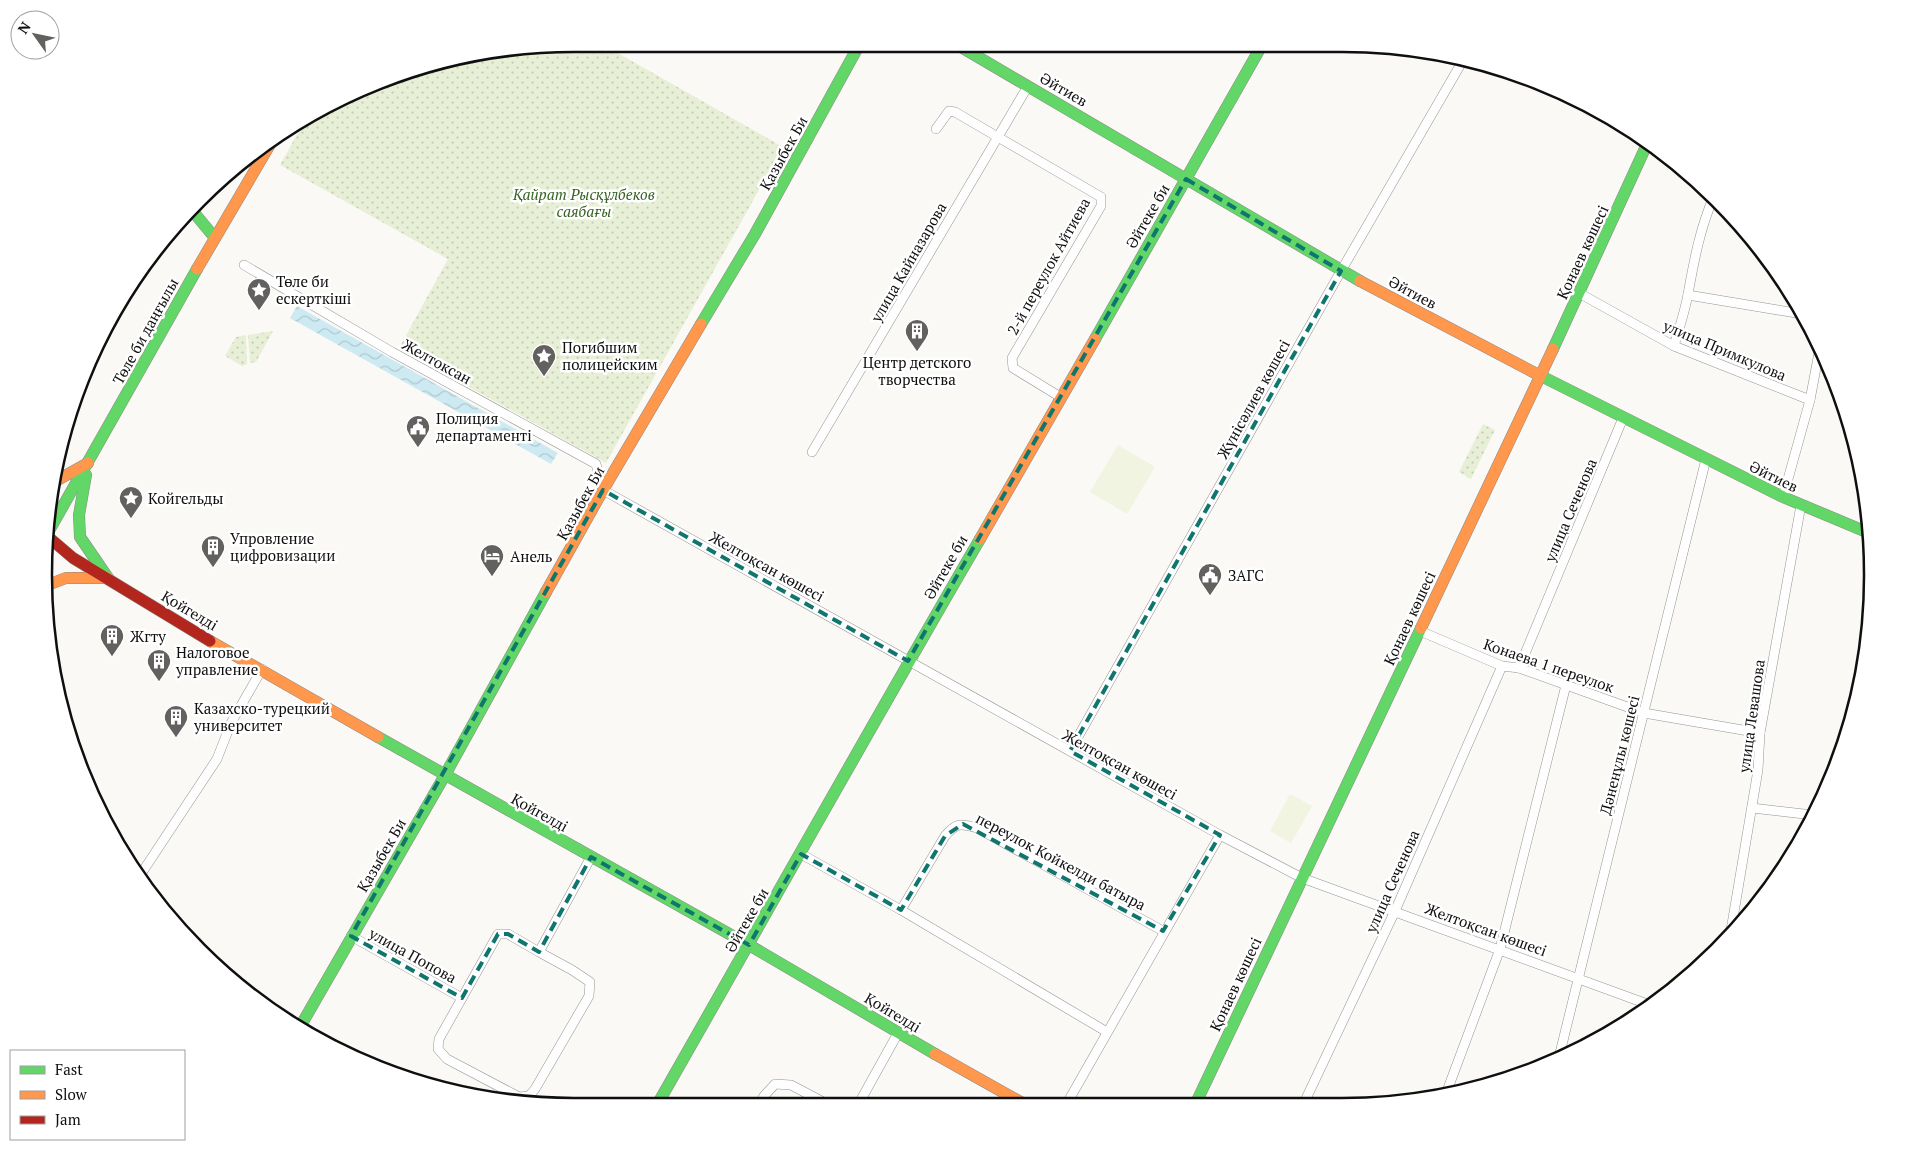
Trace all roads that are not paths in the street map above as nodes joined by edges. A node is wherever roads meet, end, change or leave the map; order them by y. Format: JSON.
{"nodes":[{"id":1,"x":855,"y":52,"type":"edge"},
{"id":2,"x":971,"y":52,"type":"edge"},
{"id":3,"x":1258,"y":52,"type":"edge"},
{"id":4,"x":1460,"y":66,"type":"edge"},
{"id":5,"x":1028,"y":86,"type":"junction"},
{"id":6,"x":936,"y":129,"type":"dead end"},
{"id":7,"x":997,"y":137,"type":"junction"},
{"id":8,"x":1645,"y":150,"type":"edge"},
{"id":9,"x":263,"y":156,"type":"edge"},
{"id":10,"x":1186,"y":179,"type":"junction"},
{"id":11,"x":1712,"y":207,"type":"edge"},
{"id":12,"x":196,"y":216,"type":"edge"},
{"id":13,"x":215,"y":238,"type":"junction"},
{"id":14,"x":244,"y":265,"type":"dead end"},
{"id":15,"x":1341,"y":271,"type":"junction"},
{"id":16,"x":1579,"y":293,"type":"junction"},
{"id":17,"x":1688,"y":295,"type":"junction"},
{"id":18,"x":1793,"y":313,"type":"edge"},
{"id":19,"x":1674,"y":346,"type":"junction"},
{"id":20,"x":1818,"y":359,"type":"edge"},
{"id":21,"x":1541,"y":376,"type":"junction"},
{"id":22,"x":1062,"y":398,"type":"junction"},
{"id":23,"x":1810,"y":400,"type":"junction"},
{"id":24,"x":1623,"y":418,"type":"junction"},
{"id":25,"x":812,"y":452,"type":"dead end"},
{"id":26,"x":1706,"y":459,"type":"junction"},
{"id":27,"x":88,"y":463,"type":"junction"},
{"id":28,"x":62,"y":477,"type":"edge"},
{"id":29,"x":603,"y":490,"type":"junction"},
{"id":30,"x":1783,"y":497,"type":"junction"},
{"id":31,"x":1801,"y":505,"type":"junction"},
{"id":32,"x":56,"y":519,"type":"edge"},
{"id":33,"x":1862,"y":530,"type":"edge"},
{"id":34,"x":54,"y":541,"type":"edge"},
{"id":35,"x":108,"y":578,"type":"junction"},
{"id":36,"x":52,"y":583,"type":"edge"},
{"id":37,"x":1420,"y":631,"type":"junction"},
{"id":38,"x":908,"y":661,"type":"junction"},
{"id":39,"x":1502,"y":666,"type":"junction"},
{"id":40,"x":1519,"y":668,"type":"junction"},
{"id":41,"x":262,"y":669,"type":"junction"},
{"id":42,"x":1566,"y":685,"type":"junction"},
{"id":43,"x":1644,"y":712,"type":"junction"},
{"id":44,"x":1760,"y":733,"type":"junction"},
{"id":45,"x":1070,"y":751,"type":"junction"},
{"id":46,"x":445,"y":775,"type":"junction"},
{"id":47,"x":1752,"y":808,"type":"junction"},
{"id":48,"x":1806,"y":815,"type":"edge"},
{"id":49,"x":1220,"y":835,"type":"junction"},
{"id":50,"x":801,"y":854,"type":"junction"},
{"id":51,"x":591,"y":857,"type":"junction"},
{"id":52,"x":144,"y":869,"type":"edge"},
{"id":53,"x":1302,"y":878,"type":"junction"},
{"id":54,"x":901,"y":910,"type":"junction"},
{"id":55,"x":1395,"y":911,"type":"junction"},
{"id":56,"x":1732,"y":923,"type":"edge"},
{"id":57,"x":1164,"y":931,"type":"junction"},
{"id":58,"x":351,"y":936,"type":"junction"},
{"id":59,"x":749,"y":945,"type":"junction"},
{"id":60,"x":1500,"y":949,"type":"junction"},
{"id":61,"x":540,"y":952,"type":"junction"},
{"id":62,"x":1579,"y":978,"type":"junction"},
{"id":63,"x":462,"y":998,"type":"junction"},
{"id":64,"x":1642,"y":1002,"type":"edge"},
{"id":65,"x":304,"y":1021,"type":"edge"},
{"id":66,"x":1107,"y":1032,"type":"junction"},
{"id":67,"x":898,"y":1033,"type":"junction"},
{"id":68,"x":1561,"y":1049,"type":"edge"},
{"id":69,"x":1449,"y":1086,"type":"edge"},
{"id":70,"x":512,"y":1093,"type":"edge"},
{"id":71,"x":530,"y":1095,"type":"edge"},
{"id":72,"x":661,"y":1098,"type":"edge"},
{"id":73,"x":763,"y":1098,"type":"edge"},
{"id":74,"x":816,"y":1098,"type":"edge"},
{"id":75,"x":862,"y":1098,"type":"edge"},
{"id":76,"x":1014,"y":1098,"type":"edge"},
{"id":77,"x":1070,"y":1098,"type":"edge"},
{"id":78,"x":1198,"y":1098,"type":"edge"},
{"id":79,"x":1307,"y":1098,"type":"edge"}],
"edges":[{"from":1,"to":29,"type":"street","name":"Қазыбек Би"},
{"from":2,"to":5,"type":"street","name":"Әйтиев"},
{"from":3,"to":10,"type":"street","name":"Әйтеке би"},
{"from":4,"to":15,"type":"street","name":"Жүнісәлиев көшесі"},
{"from":5,"to":7,"type":"street","name":"улица Кайназарова"},
{"from":5,"to":10,"type":"street","name":"Әйтиев"},
{"from":6,"to":7,"type":"street","name":"2-й переулок Айтиева"},
{"from":7,"to":22,"type":"street","name":"2-й переулок Айтиева"},
{"from":7,"to":25,"type":"street","name":"улица Кайназарова"},
{"from":8,"to":16,"type":"street","name":"Қонаев көшесі"},
{"from":9,"to":13,"type":"street","name":"Төле би даңғылы"},
{"from":10,"to":15,"type":"street","name":"Әйтиев"},
{"from":10,"to":22,"type":"street","name":"Әйтеке би"},
{"from":11,"to":17,"type":"street"},
{"from":12,"to":13,"type":"street"},
{"from":13,"to":27,"type":"street","name":"Төле би даңғылы"},
{"from":14,"to":29,"type":"street","name":"Желтоксан"},
{"from":15,"to":21,"type":"street","name":"Әйтиев"},
{"from":15,"to":45,"type":"street","name":"Жүнісәлиев көшесі"},
{"from":16,"to":19,"type":"street","name":"улица Примкулова"},
{"from":16,"to":21,"type":"street","name":"Қонаев көшесі"},
{"from":17,"to":18,"type":"street"},
{"from":17,"to":19,"type":"street"},
{"from":19,"to":23,"type":"street","name":"улица Примкулова"},
{"from":20,"to":23,"type":"street"},
{"from":21,"to":24,"type":"street","name":"Әйтиев"},
{"from":21,"to":37,"type":"street","name":"Қонаев көшесі"},
{"from":22,"to":38,"type":"street","name":"Әйтеке би"},
{"from":23,"to":30,"type":"street"},
{"from":24,"to":26,"type":"street","name":"Әйтиев"},
{"from":24,"to":40,"type":"street","name":"улица Сеченова"},
{"from":26,"to":30,"type":"street","name":"Әйтиев"},
{"from":26,"to":43,"type":"street","name":"Дәненұлы көшесі"},
{"from":27,"to":28,"type":"street"},
{"from":27,"to":32,"type":"street","name":"Төле би даңғылы"},
{"from":27,"to":35,"type":"street"},
{"from":29,"to":38,"type":"street","name":"Желтоқсан көшесі"},
{"from":29,"to":46,"type":"street","name":"Қазыбек Би"},
{"from":30,"to":31,"type":"street","name":"Әйтиев"},
{"from":31,"to":33,"type":"street","name":"Әйтиев"},
{"from":31,"to":44,"type":"street","name":"улица Левашова"},
{"from":34,"to":35,"type":"street","name":"Қойгелді"},
{"from":35,"to":36,"type":"street"},
{"from":35,"to":41,"type":"street","name":"Қойгелді"},
{"from":37,"to":39,"type":"street","name":"Конаева 1 переулок"},
{"from":37,"to":53,"type":"street","name":"Қонаев көшесі"},
{"from":38,"to":45,"type":"street","name":"Желтоқсан көшесі"},
{"from":38,"to":50,"type":"street","name":"Әйтеке би"},
{"from":39,"to":40,"type":"street","name":"Конаева 1 переулок"},
{"from":39,"to":55,"type":"street","name":"улица Сеченова"},
{"from":40,"to":42,"type":"street","name":"Конаева 1 переулок"},
{"from":41,"to":46,"type":"street","name":"Қойгелді"},
{"from":41,"to":52,"type":"street"},
{"from":42,"to":43,"type":"street","name":"Конаева 1 переулок"},
{"from":42,"to":60,"type":"street"},
{"from":43,"to":44,"type":"street","name":"Конаева 1 переулок"},
{"from":43,"to":62,"type":"street","name":"Дәненұлы көшесі"},
{"from":44,"to":47,"type":"street","name":"улица Левашова"},
{"from":45,"to":49,"type":"street","name":"Желтоқсан көшесі"},
{"from":46,"to":51,"type":"street","name":"Қойгелді"},
{"from":46,"to":58,"type":"street","name":"Қазыбек Би"},
{"from":47,"to":48,"type":"street"},
{"from":47,"to":56,"type":"street","name":"улица Левашова"},
{"from":49,"to":53,"type":"street","name":"Желтоқсан көшесі"},
{"from":49,"to":57,"type":"street"},
{"from":50,"to":54,"type":"street"},
{"from":50,"to":59,"type":"street","name":"Әйтеке би"},
{"from":51,"to":59,"type":"street","name":"Қойгелді"},
{"from":51,"to":61,"type":"street"},
{"from":53,"to":55,"type":"street","name":"Желтоқсан көшесі"},
{"from":53,"to":78,"type":"street","name":"Қонаев көшесі"},
{"from":54,"to":57,"type":"street","name":"переулок Койкелди батыра"},
{"from":54,"to":66,"type":"street"},
{"from":55,"to":60,"type":"street","name":"Желтоқсан көшесі"},
{"from":55,"to":79,"type":"street","name":"улица Сеченова"},
{"from":57,"to":66,"type":"street"},
{"from":58,"to":63,"type":"street","name":"улица Попова"},
{"from":58,"to":65,"type":"street","name":"Қазыбек Би"},
{"from":59,"to":67,"type":"street","name":"Қойгелді"},
{"from":59,"to":72,"type":"street","name":"Әйтеке би"},
{"from":60,"to":62,"type":"street","name":"Желтоқсан көшесі"},
{"from":60,"to":69,"type":"street"},
{"from":61,"to":63,"type":"street","name":"улица Попова"},
{"from":61,"to":71,"type":"street","name":"улица Попова"},
{"from":62,"to":64,"type":"street","name":"Желтоқсан көшесі"},
{"from":62,"to":68,"type":"street","name":"Дәненұлы көшесі"},
{"from":63,"to":70,"type":"street","name":"улица Попова"},
{"from":66,"to":77,"type":"street"},
{"from":67,"to":75,"type":"street"},
{"from":67,"to":76,"type":"street","name":"Қойгелді"},
{"from":73,"to":74,"type":"street"}]}
